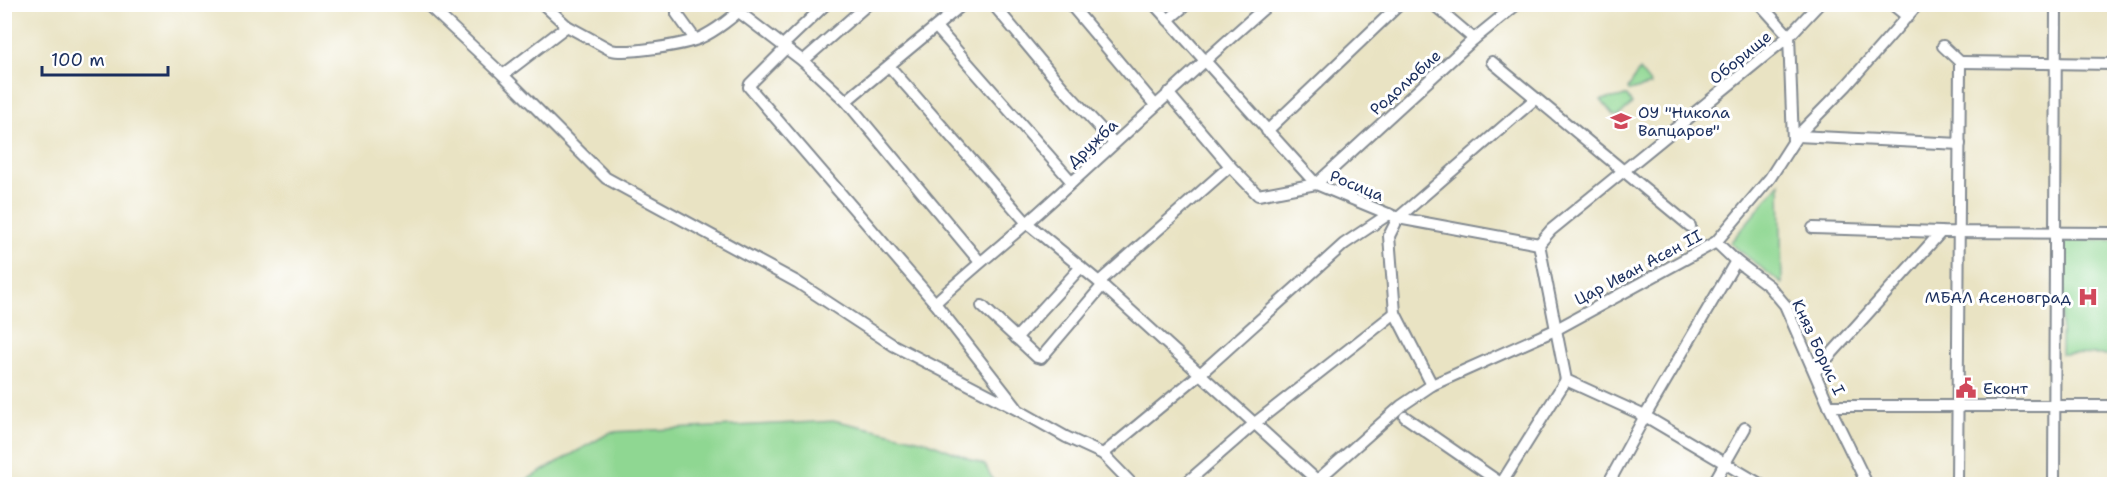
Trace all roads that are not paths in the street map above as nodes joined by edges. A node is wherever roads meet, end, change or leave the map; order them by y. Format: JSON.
{"nodes":[{"id":1,"x":427,"y":4,"type":"edge"},
{"id":2,"x":543,"y":4,"type":"edge"},
{"id":3,"x":681,"y":4,"type":"edge"},
{"id":4,"x":826,"y":4,"type":"edge"},
{"id":5,"x":868,"y":4,"type":"edge"},
{"id":6,"x":963,"y":4,"type":"edge"},
{"id":7,"x":993,"y":4,"type":"edge"},
{"id":8,"x":1070,"y":4,"type":"edge"},
{"id":9,"x":1154,"y":4,"type":"edge"},
{"id":10,"x":1187,"y":4,"type":"edge"},
{"id":11,"x":1269,"y":4,"type":"edge"},
{"id":12,"x":1400,"y":4,"type":"edge"},
{"id":13,"x":1433,"y":4,"type":"edge"},
{"id":14,"x":1760,"y":4,"type":"edge"},
{"id":15,"x":1819,"y":4,"type":"edge"},
{"id":16,"x":1892,"y":4,"type":"edge"},
{"id":17,"x":1918,"y":4,"type":"edge"},
{"id":18,"x":2056,"y":4,"type":"edge"},
{"id":19,"x":1517,"y":5,"type":"edge"},
{"id":20,"x":742,"y":8,"type":"edge"},
{"id":21,"x":1908,"y":17,"type":"junction"},
{"id":22,"x":1168,"y":20,"type":"junction"},
{"id":23,"x":567,"y":26,"type":"junction"},
{"id":24,"x":936,"y":27,"type":"junction"},
{"id":25,"x":1789,"y":36,"type":"junction"},
{"id":26,"x":695,"y":39,"type":"junction"},
{"id":27,"x":1474,"y":39,"type":"junction"},
{"id":28,"x":1943,"y":46,"type":"dead end"},
{"id":29,"x":784,"y":47,"type":"junction"},
{"id":30,"x":804,"y":61,"type":"junction"},
{"id":31,"x":1203,"y":61,"type":"junction"},
{"id":32,"x":1492,"y":62,"type":"dead end"},
{"id":33,"x":1960,"y":62,"type":"junction"},
{"id":34,"x":2057,"y":62,"type":"junction"},
{"id":35,"x":2115,"y":64,"type":"edge"},
{"id":36,"x":889,"y":66,"type":"junction"},
{"id":37,"x":503,"y":75,"type":"junction"},
{"id":38,"x":1168,"y":93,"type":"junction"},
{"id":39,"x":1535,"y":99,"type":"junction"},
{"id":40,"x":846,"y":101,"type":"junction"},
{"id":41,"x":1155,"y":105,"type":"junction"},
{"id":42,"x":1267,"y":131,"type":"junction"},
{"id":43,"x":1795,"y":139,"type":"junction"},
{"id":44,"x":1114,"y":143,"type":"junction"},
{"id":45,"x":1960,"y":144,"type":"junction"},
{"id":46,"x":1230,"y":166,"type":"junction"},
{"id":47,"x":1623,"y":172,"type":"junction"},
{"id":48,"x":1072,"y":182,"type":"junction"},
{"id":49,"x":1316,"y":184,"type":"junction"},
{"id":50,"x":1394,"y":216,"type":"junction"},
{"id":51,"x":1027,"y":223,"type":"junction"},
{"id":52,"x":1690,"y":226,"type":"dead end"},
{"id":53,"x":1814,"y":228,"type":"dead end"},
{"id":54,"x":1941,"y":232,"type":"junction"},
{"id":55,"x":1960,"y":232,"type":"junction"},
{"id":56,"x":2115,"y":233,"type":"edge"},
{"id":57,"x":2055,"y":234,"type":"junction"},
{"id":58,"x":1716,"y":242,"type":"junction"},
{"id":59,"x":1539,"y":244,"type":"junction"},
{"id":60,"x":1736,"y":261,"type":"junction"},
{"id":61,"x":980,"y":262,"type":"junction"},
{"id":62,"x":1081,"y":267,"type":"junction"},
{"id":63,"x":1101,"y":284,"type":"junction"},
{"id":64,"x":935,"y":303,"type":"junction"},
{"id":65,"x":982,"y":306,"type":"dead end"},
{"id":66,"x":1395,"y":313,"type":"junction"},
{"id":67,"x":1555,"y":330,"type":"junction"},
{"id":68,"x":1016,"y":338,"type":"junction"},
{"id":69,"x":1815,"y":372,"type":"junction"},
{"id":70,"x":1200,"y":374,"type":"junction"},
{"id":71,"x":1566,"y":380,"type":"junction"},
{"id":72,"x":1432,"y":385,"type":"junction"},
{"id":73,"x":1829,"y":406,"type":"junction"},
{"id":74,"x":1957,"y":406,"type":"junction"},
{"id":75,"x":2055,"y":406,"type":"junction"},
{"id":76,"x":2115,"y":406,"type":"edge"},
{"id":77,"x":1018,"y":410,"type":"junction"},
{"id":78,"x":1645,"y":416,"type":"junction"},
{"id":79,"x":1405,"y":417,"type":"dead end"},
{"id":80,"x":1255,"y":423,"type":"junction"},
{"id":81,"x":1745,"y":428,"type":"dead end"},
{"id":82,"x":1103,"y":454,"type":"junction"},
{"id":83,"x":1725,"y":463,"type":"junction"},
{"id":84,"x":1317,"y":483,"type":"edge"},
{"id":85,"x":1132,"y":484,"type":"edge"},
{"id":86,"x":1185,"y":484,"type":"edge"},
{"id":87,"x":1501,"y":484,"type":"edge"},
{"id":88,"x":1608,"y":484,"type":"edge"},
{"id":89,"x":1713,"y":484,"type":"edge"},
{"id":90,"x":1760,"y":484,"type":"edge"},
{"id":91,"x":1867,"y":484,"type":"edge"},
{"id":92,"x":1957,"y":484,"type":"edge"},
{"id":93,"x":2054,"y":484,"type":"edge"}],
"edges":[{"from":1,"to":37,"type":"street"},
{"from":2,"to":23,"type":"street"},
{"from":3,"to":26,"type":"street"},
{"from":4,"to":29,"type":"street"},
{"from":5,"to":30,"type":"street"},
{"from":6,"to":24,"type":"street"},
{"from":7,"to":44,"type":"street"},
{"from":8,"to":41,"type":"street"},
{"from":9,"to":22,"type":"street","name":"Росица"},
{"from":10,"to":22,"type":"street"},
{"from":11,"to":31,"type":"street","name":"Дружба"},
{"from":12,"to":42,"type":"street"},
{"from":13,"to":27,"type":"street"},
{"from":14,"to":25,"type":"street"},
{"from":15,"to":25,"type":"street","name":"Оборище"},
{"from":16,"to":21,"type":"street"},
{"from":17,"to":21,"type":"street","name":"Цар Иван Асен II"},
{"from":18,"to":34,"type":"street"},
{"from":19,"to":27,"type":"street","name":"Родолюбие"},
{"from":20,"to":26,"type":"street"},
{"from":20,"to":29,"type":"street"},
{"from":21,"to":43,"type":"street","name":"Цар Иван Асен II"},
{"from":22,"to":31,"type":"street","name":"Росица"},
{"from":23,"to":26,"type":"street"},
{"from":23,"to":37,"type":"street"},
{"from":24,"to":36,"type":"street"},
{"from":24,"to":48,"type":"street"},
{"from":25,"to":43,"type":"street"},
{"from":25,"to":47,"type":"street","name":"Оборище"},
{"from":27,"to":49,"type":"street","name":"Родолюбие"},
{"from":28,"to":33,"type":"street"},
{"from":29,"to":30,"type":"street"},
{"from":29,"to":64,"type":"street"},
{"from":30,"to":40,"type":"street"},
{"from":31,"to":38,"type":"street","name":"Дружба"},
{"from":31,"to":42,"type":"street","name":"Росица"},
{"from":32,"to":39,"type":"street"},
{"from":33,"to":34,"type":"street"},
{"from":33,"to":45,"type":"street"},
{"from":34,"to":35,"type":"street"},
{"from":34,"to":57,"type":"street"},
{"from":36,"to":40,"type":"street"},
{"from":36,"to":51,"type":"street"},
{"from":37,"to":77,"type":"street"},
{"from":38,"to":41,"type":"street","name":"Дружба"},
{"from":38,"to":46,"type":"street"},
{"from":39,"to":47,"type":"street"},
{"from":39,"to":50,"type":"street"},
{"from":40,"to":61,"type":"street"},
{"from":41,"to":44,"type":"street","name":"Дружба"},
{"from":42,"to":49,"type":"street","name":"Росица"},
{"from":43,"to":45,"type":"street"},
{"from":43,"to":58,"type":"street","name":"Цар Иван Асен II"},
{"from":44,"to":48,"type":"street","name":"Дружба"},
{"from":45,"to":55,"type":"street"},
{"from":46,"to":49,"type":"street"},
{"from":46,"to":63,"type":"street"},
{"from":47,"to":52,"type":"street"},
{"from":47,"to":59,"type":"street","name":"Оборище"},
{"from":48,"to":51,"type":"street","name":"Дружба"},
{"from":49,"to":50,"type":"street","name":"Росица"},
{"from":50,"to":59,"type":"street","name":"Росица"},
{"from":50,"to":66,"type":"street"},
{"from":50,"to":70,"type":"street"},
{"from":51,"to":61,"type":"street","name":"Дружба"},
{"from":51,"to":62,"type":"street"},
{"from":53,"to":54,"type":"street"},
{"from":54,"to":55,"type":"street"},
{"from":54,"to":69,"type":"street"},
{"from":55,"to":57,"type":"street"},
{"from":55,"to":74,"type":"street"},
{"from":56,"to":57,"type":"street"},
{"from":57,"to":75,"type":"street"},
{"from":58,"to":60,"type":"street","name":"Княз Борис I"},
{"from":58,"to":67,"type":"street","name":"Цар Иван Асен II"},
{"from":59,"to":67,"type":"street"},
{"from":60,"to":69,"type":"street","name":"Княз Борис I"},
{"from":60,"to":78,"type":"street"},
{"from":61,"to":64,"type":"street","name":"Дружба"},
{"from":62,"to":63,"type":"street"},
{"from":62,"to":68,"type":"street"},
{"from":63,"to":68,"type":"street"},
{"from":63,"to":70,"type":"street"},
{"from":64,"to":77,"type":"street"},
{"from":65,"to":68,"type":"street"},
{"from":66,"to":72,"type":"street"},
{"from":66,"to":80,"type":"street"},
{"from":67,"to":71,"type":"street"},
{"from":67,"to":72,"type":"street","name":"Цар Иван Асен II"},
{"from":69,"to":73,"type":"street","name":"Княз Борис I"},
{"from":70,"to":80,"type":"street"},
{"from":70,"to":82,"type":"street"},
{"from":71,"to":78,"type":"street"},
{"from":71,"to":87,"type":"street"},
{"from":72,"to":84,"type":"street","name":"Цар Иван Асен II"},
{"from":73,"to":74,"type":"street"},
{"from":73,"to":91,"type":"street","name":"Княз Борис I"},
{"from":74,"to":75,"type":"street"},
{"from":74,"to":92,"type":"street"},
{"from":75,"to":76,"type":"street"},
{"from":75,"to":93,"type":"street"},
{"from":77,"to":82,"type":"street"},
{"from":78,"to":83,"type":"street"},
{"from":78,"to":88,"type":"street"},
{"from":79,"to":87,"type":"street"},
{"from":80,"to":84,"type":"street"},
{"from":80,"to":86,"type":"street"},
{"from":81,"to":83,"type":"street"},
{"from":82,"to":85,"type":"street"},
{"from":83,"to":89,"type":"street"},
{"from":83,"to":90,"type":"street"}]}
